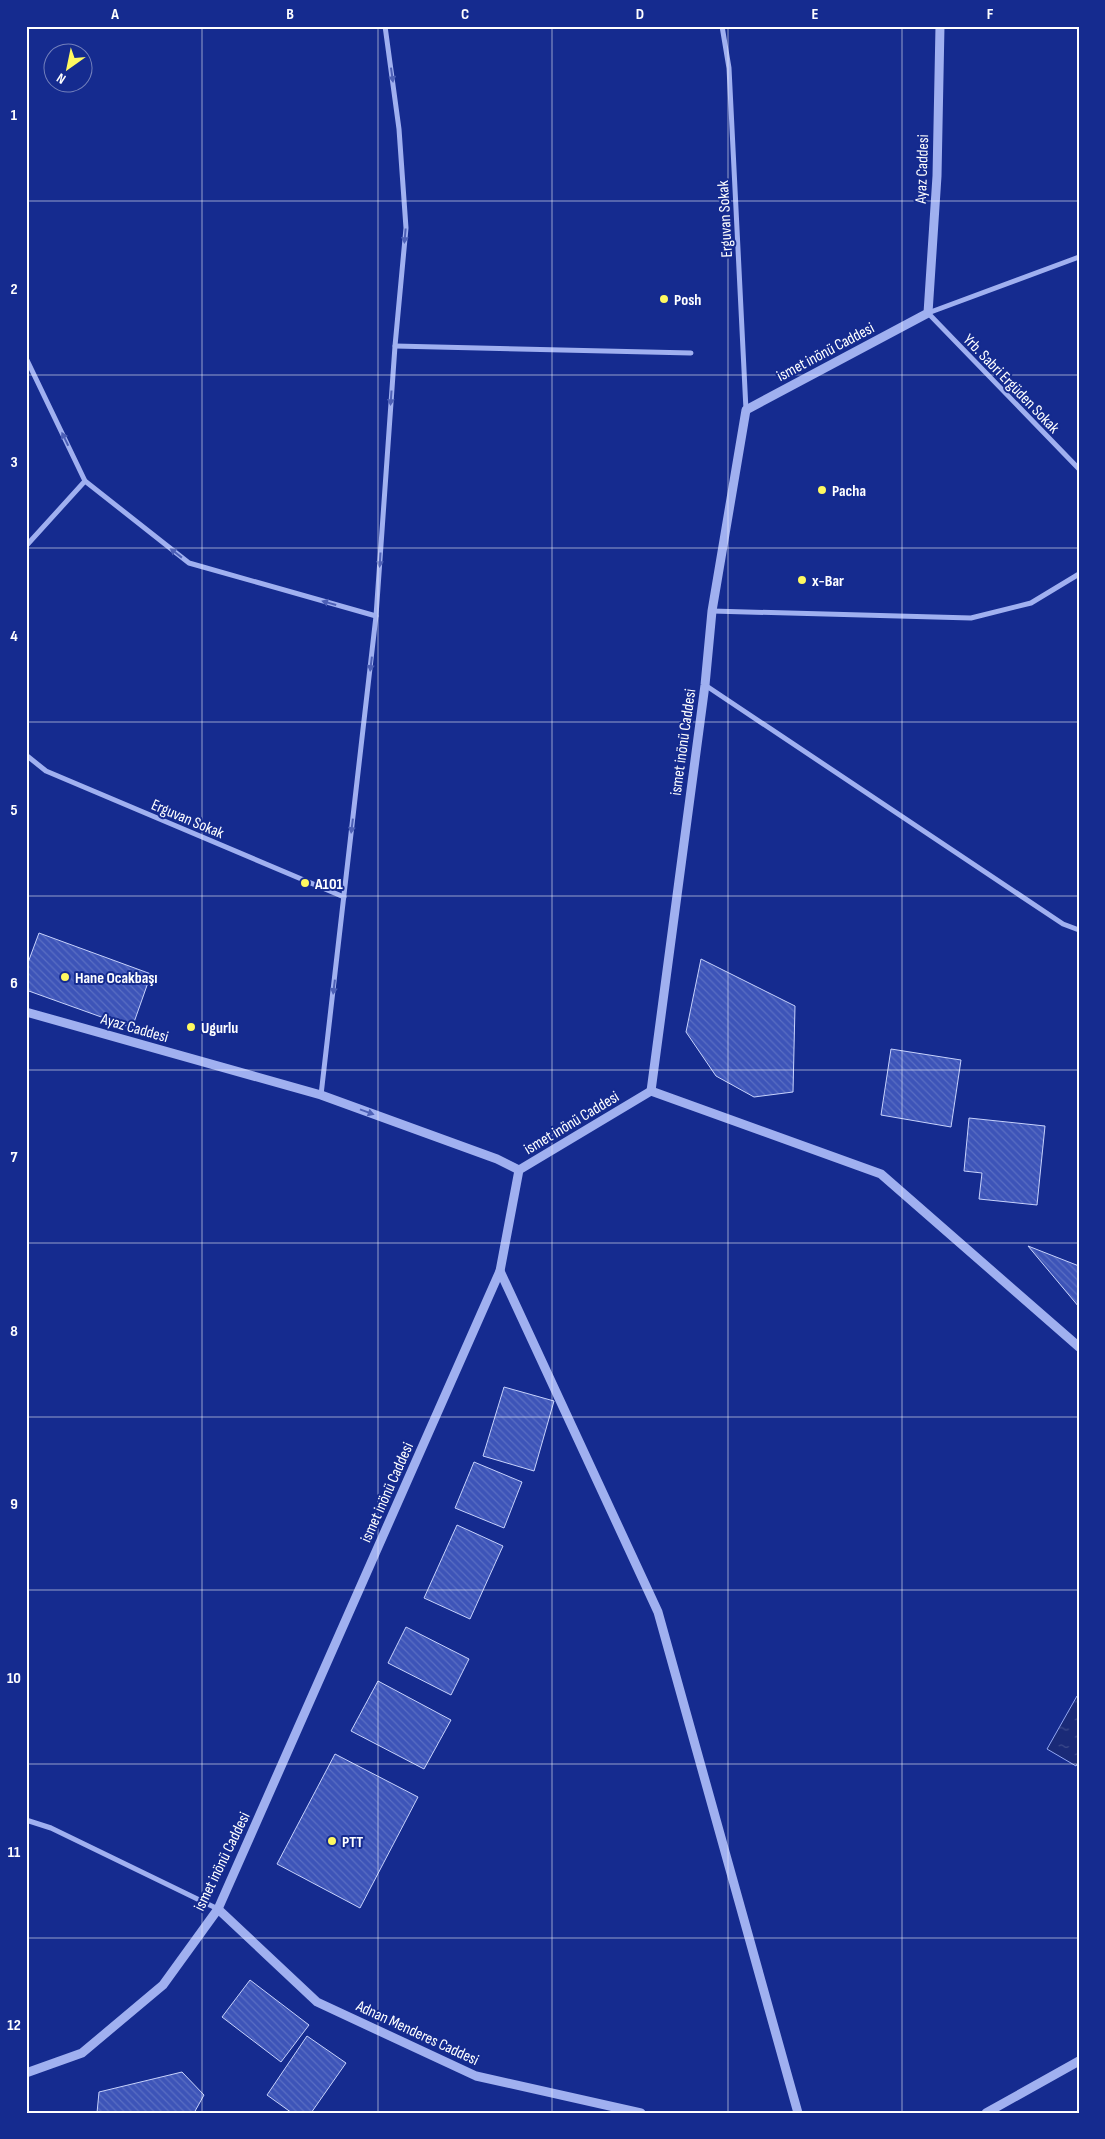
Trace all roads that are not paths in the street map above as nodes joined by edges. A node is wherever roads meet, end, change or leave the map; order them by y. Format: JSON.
{"nodes":[{"id":1,"x":385,"y":26,"type":"edge"},
{"id":2,"x":722,"y":26,"type":"edge"},
{"id":3,"x":940,"y":26,"type":"edge"},
{"id":4,"x":1079,"y":257,"type":"edge"},
{"id":5,"x":928,"y":313,"type":"junction"},
{"id":6,"x":395,"y":346,"type":"junction"},
{"id":7,"x":691,"y":353,"type":"dead end"},
{"id":8,"x":26,"y":358,"type":"edge"},
{"id":9,"x":746,"y":410,"type":"junction"},
{"id":10,"x":1079,"y":469,"type":"edge"},
{"id":11,"x":85,"y":481,"type":"junction"},
{"id":12,"x":26,"y":546,"type":"edge"},
{"id":13,"x":1079,"y":574,"type":"edge"},
{"id":14,"x":712,"y":611,"type":"junction"},
{"id":15,"x":376,"y":616,"type":"junction"},
{"id":16,"x":705,"y":685,"type":"junction"},
{"id":17,"x":26,"y":755,"type":"edge"},
{"id":18,"x":344,"y":897,"type":"junction"},
{"id":19,"x":1079,"y":930,"type":"edge"},
{"id":20,"x":26,"y":1012,"type":"edge"},
{"id":21,"x":651,"y":1091,"type":"junction"},
{"id":22,"x":321,"y":1095,"type":"junction"},
{"id":23,"x":519,"y":1170,"type":"junction"},
{"id":24,"x":500,"y":1271,"type":"junction"},
{"id":25,"x":1079,"y":1347,"type":"edge"},
{"id":26,"x":26,"y":1820,"type":"edge"},
{"id":27,"x":218,"y":1909,"type":"junction"},
{"id":28,"x":1079,"y":2061,"type":"edge"},
{"id":29,"x":26,"y":2073,"type":"edge"},
{"id":30,"x":641,"y":2113,"type":"edge"},
{"id":31,"x":798,"y":2113,"type":"edge"},
{"id":32,"x":986,"y":2113,"type":"edge"}],
"edges":[{"from":1,"to":6,"type":"street","one_way":true},
{"from":2,"to":9,"type":"street","name":"Erguvan Sokak"},
{"from":3,"to":5,"type":"street","name":"Ayaz Caddesi"},
{"from":4,"to":5,"type":"street"},
{"from":5,"to":9,"type":"street","name":"ismet inönü Caddesi"},
{"from":5,"to":10,"type":"street","name":"Yrb. Sabri Ergüden Sokak"},
{"from":6,"to":7,"type":"street"},
{"from":6,"to":15,"type":"street","one_way":true},
{"from":11,"to":8,"type":"street","one_way":true},
{"from":9,"to":14,"type":"street","name":"ismet inönü Caddesi"},
{"from":11,"to":12,"type":"street"},
{"from":15,"to":11,"type":"street","one_way":true},
{"from":13,"to":14,"type":"street"},
{"from":14,"to":16,"type":"street","name":"ismet inönü Caddesi"},
{"from":15,"to":18,"type":"street","one_way":true},
{"from":16,"to":19,"type":"street"},
{"from":16,"to":21,"type":"street","name":"ismet inönü Caddesi"},
{"from":17,"to":18,"type":"street","name":"Erguvan Sokak"},
{"from":18,"to":22,"type":"street","one_way":true},
{"from":20,"to":22,"type":"street","name":"Ayaz Caddesi"},
{"from":21,"to":23,"type":"street","name":"ismet inönü Caddesi"},
{"from":21,"to":25,"type":"street"},
{"from":22,"to":23,"type":"street","name":"Ayaz Caddesi","one_way":true},
{"from":23,"to":24,"type":"street","name":"ismet inönü Caddesi"},
{"from":24,"to":27,"type":"street","name":"ismet inönü Caddesi"},
{"from":24,"to":31,"type":"street"},
{"from":26,"to":27,"type":"street"},
{"from":27,"to":29,"type":"street","name":"ismet inönü Caddesi"},
{"from":27,"to":30,"type":"street","name":"Adnan Menderes Caddesi"},
{"from":28,"to":32,"type":"street"}]}
